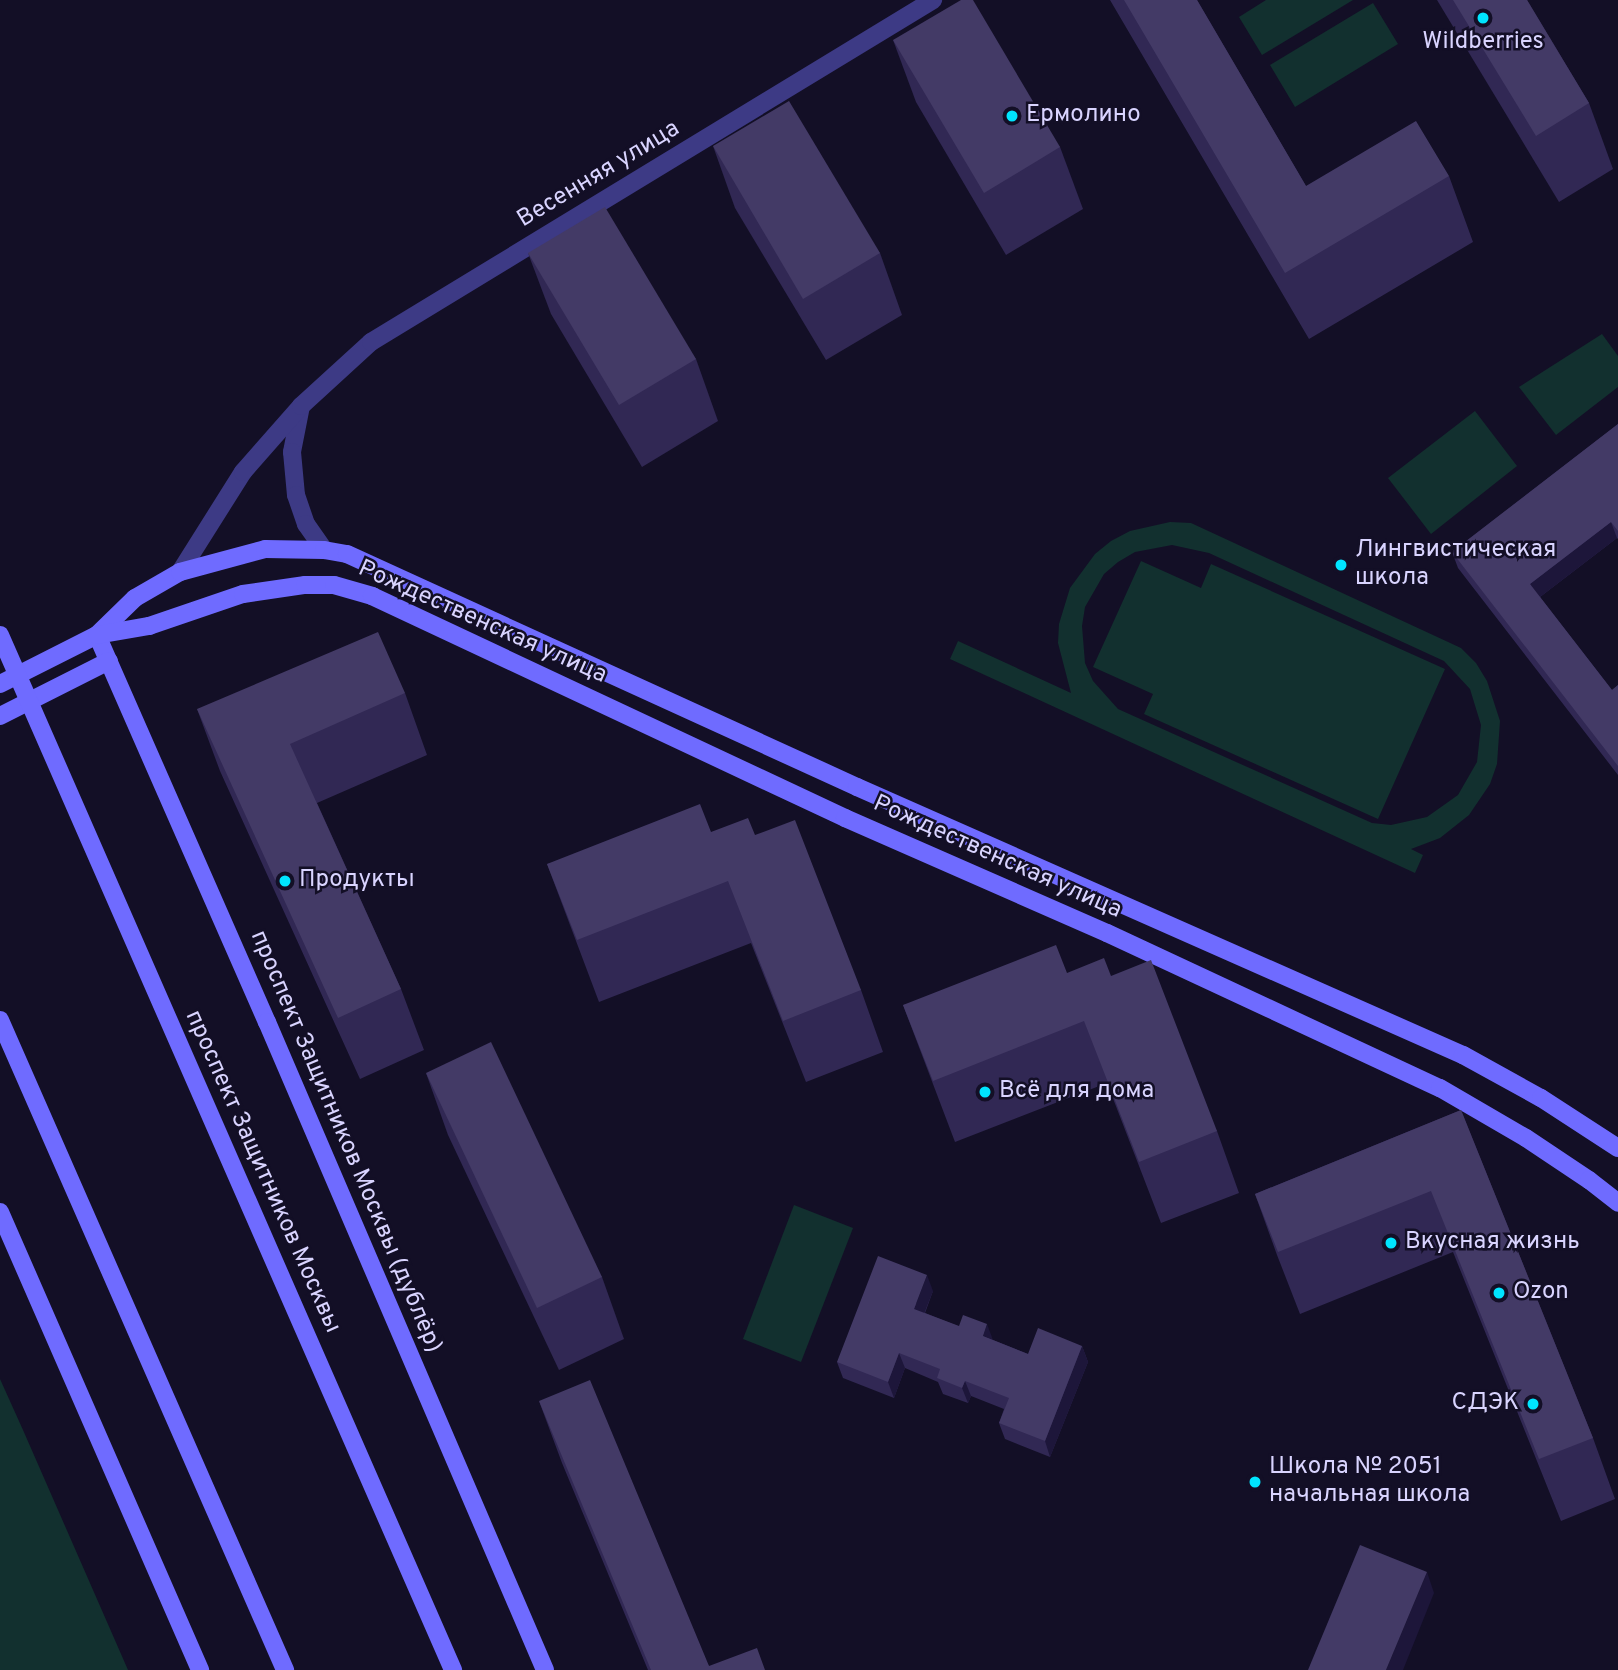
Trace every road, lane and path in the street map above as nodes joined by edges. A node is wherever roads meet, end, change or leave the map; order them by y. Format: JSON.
{"nodes":[{"id":1,"x":933,"y":0,"type":"edge"},
{"id":2,"x":301,"y":406,"type":"junction"},
{"id":3,"x":324,"y":550,"type":"junction"},
{"id":4,"x":180,"y":572,"type":"junction"},
{"id":5,"x":117,"y":623,"type":"junction"},
{"id":6,"x":0,"y":635,"type":"edge"},
{"id":7,"x":97,"y":635,"type":"junction"},
{"id":8,"x":109,"y":662,"type":"junction"},
{"id":9,"x":0,"y":684,"type":"edge"},
{"id":10,"x":0,"y":716,"type":"edge"},
{"id":11,"x":0,"y":1020,"type":"edge"},
{"id":12,"x":1618,"y":1148,"type":"edge"},
{"id":13,"x":1618,"y":1203,"type":"edge"},
{"id":14,"x":0,"y":1212,"type":"edge"},
{"id":15,"x":200,"y":1670,"type":"edge"},
{"id":16,"x":285,"y":1670,"type":"edge"},
{"id":17,"x":453,"y":1670,"type":"edge"},
{"id":18,"x":545,"y":1670,"type":"edge"}],
"edges":[{"from":1,"to":2,"type":"street","name":"Весенняя улица"},
{"from":2,"to":3,"type":"street"},
{"from":2,"to":4,"type":"street","name":"Весенняя улица"},
{"from":3,"to":4,"type":"street","name":"Рождественская улица"},
{"from":3,"to":12,"type":"street","name":"Рождественская улица"},
{"from":4,"to":5,"type":"street","name":"Рождественская улица"},
{"from":5,"to":7,"type":"street","name":"Рождественская улица"},
{"from":5,"to":13,"type":"street","name":"Рождественская улица"},
{"from":6,"to":17,"type":"street","name":"проспект Защитников Москвы","bridge":true},
{"from":7,"to":8,"type":"street","name":"проспект Защитников Москвы (дублёр)"},
{"from":7,"to":9,"type":"street","name":"Рождественская улица"},
{"from":8,"to":10,"type":"street"},
{"from":8,"to":18,"type":"street","name":"проспект Защитников Москвы (дублёр)"},
{"from":11,"to":16,"type":"street"},
{"from":14,"to":15,"type":"street"}]}
